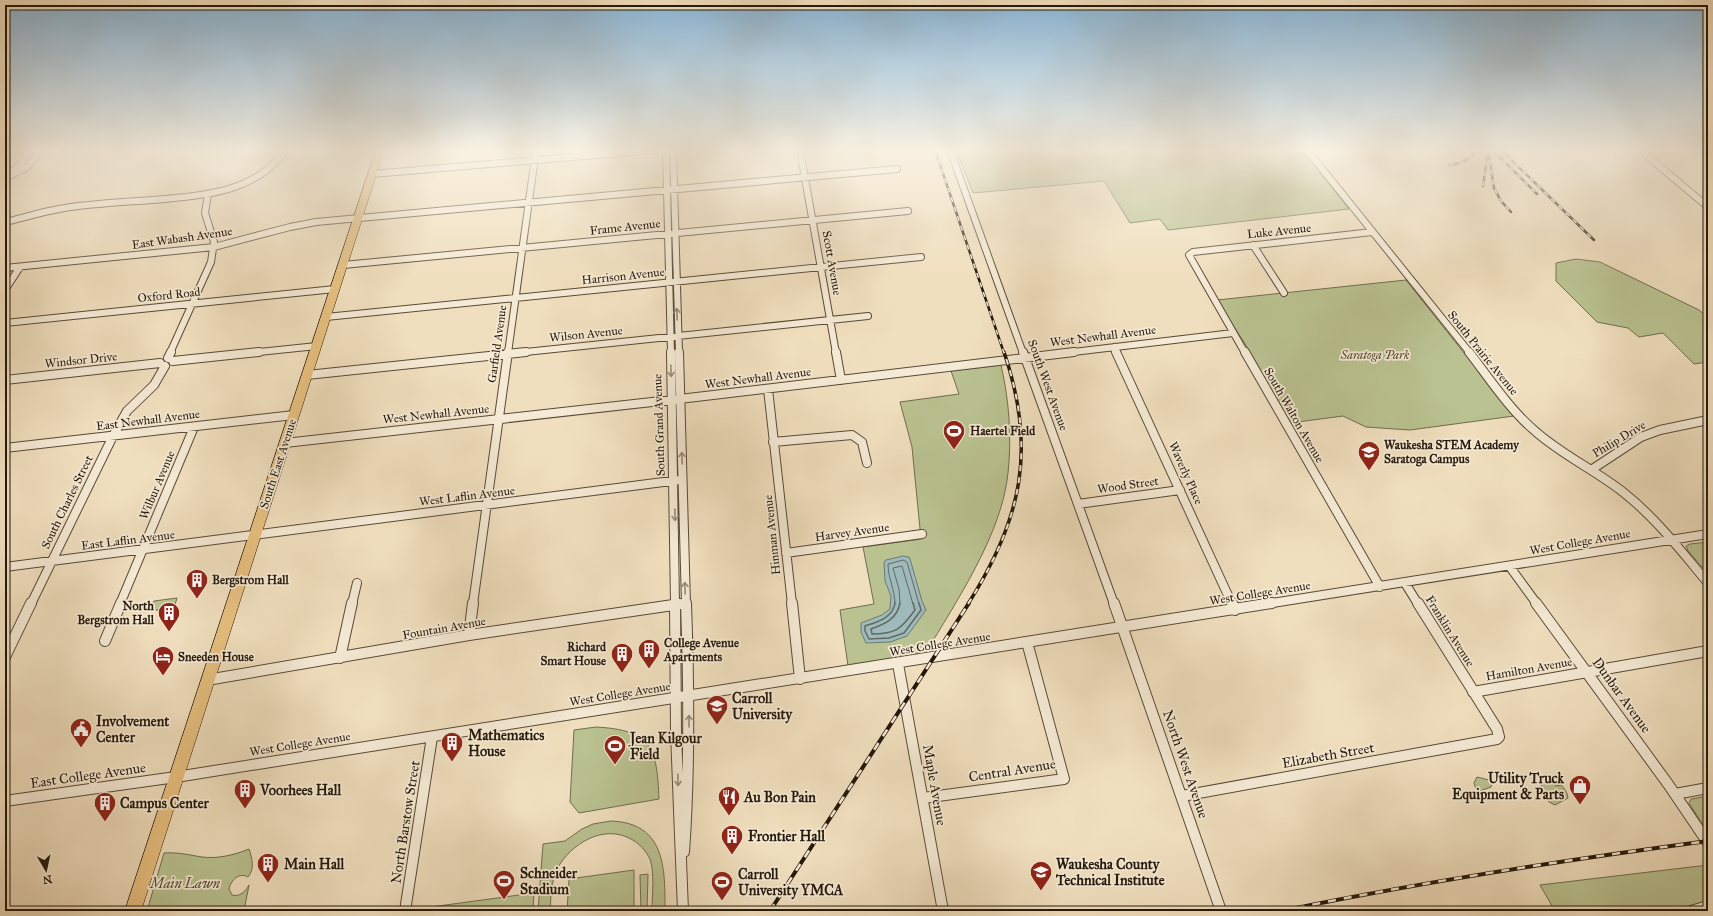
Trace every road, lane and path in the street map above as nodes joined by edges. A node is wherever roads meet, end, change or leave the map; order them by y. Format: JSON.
{"nodes":[{"id":1,"x":212,"y":193,"type":"edge"},
{"id":2,"x":366,"y":193,"type":"edge"},
{"id":3,"x":530,"y":193,"type":"edge"},
{"id":4,"x":630,"y":193,"type":"edge"},
{"id":5,"x":671,"y":193,"type":"edge"},
{"id":6,"x":808,"y":193,"type":"edge"},
{"id":7,"x":965,"y":193,"type":"edge"},
{"id":8,"x":1341,"y":193,"type":"edge"},
{"id":9,"x":1691,"y":193,"type":"edge"},
{"id":10,"x":208,"y":194,"type":"junction"},
{"id":11,"x":529,"y":202,"type":"junction"},
{"id":12,"x":1708,"y":207,"type":"edge"},
{"id":13,"x":908,"y":211,"type":"dead end"},
{"id":14,"x":359,"y":218,"type":"junction"},
{"id":15,"x":813,"y":220,"type":"junction"},
{"id":16,"x":5,"y":222,"type":"edge"},
{"id":17,"x":1372,"y":232,"type":"junction"},
{"id":18,"x":672,"y":233,"type":"junction"},
{"id":19,"x":1253,"y":246,"type":"junction"},
{"id":20,"x":214,"y":247,"type":"junction"},
{"id":21,"x":522,"y":247,"type":"junction"},
{"id":22,"x":1189,"y":255,"type":"joint"},
{"id":23,"x":921,"y":258,"type":"dead end"},
{"id":24,"x":343,"y":264,"type":"junction"},
{"id":25,"x":20,"y":267,"type":"junction"},
{"id":26,"x":821,"y":267,"type":"junction"},
{"id":27,"x":5,"y":268,"type":"edge"},
{"id":28,"x":672,"y":282,"type":"junction"},
{"id":29,"x":335,"y":289,"type":"junction"},
{"id":30,"x":5,"y":290,"type":"edge"},
{"id":31,"x":1284,"y":293,"type":"dead end"},
{"id":32,"x":515,"y":298,"type":"junction"},
{"id":33,"x":193,"y":304,"type":"junction"},
{"id":34,"x":326,"y":316,"type":"junction"},
{"id":35,"x":868,"y":316,"type":"dead end"},
{"id":36,"x":831,"y":320,"type":"junction"},
{"id":37,"x":5,"y":323,"type":"edge"},
{"id":38,"x":1233,"y":333,"type":"junction"},
{"id":39,"x":674,"y":336,"type":"junction"},
{"id":40,"x":317,"y":346,"type":"junction"},
{"id":41,"x":1114,"y":347,"type":"junction"},
{"id":42,"x":507,"y":354,"type":"junction"},
{"id":43,"x":1025,"y":357,"type":"junction"},
{"id":44,"x":166,"y":362,"type":"junction"},
{"id":45,"x":307,"y":375,"type":"junction"},
{"id":46,"x":5,"y":380,"type":"edge"},
{"id":47,"x":841,"y":380,"type":"junction"},
{"id":48,"x":768,"y":389,"type":"junction"},
{"id":49,"x":676,"y":399,"type":"junction"},
{"id":50,"x":294,"y":415,"type":"junction"},
{"id":51,"x":499,"y":419,"type":"junction"},
{"id":52,"x":1708,"y":420,"type":"edge"},
{"id":53,"x":194,"y":427,"type":"junction"},
{"id":54,"x":113,"y":436,"type":"junction"},
{"id":55,"x":774,"y":442,"type":"junction"},
{"id":56,"x":285,"y":443,"type":"junction"},
{"id":57,"x":5,"y":448,"type":"edge"},
{"id":58,"x":867,"y":463,"type":"dead end"},
{"id":59,"x":1591,"y":470,"type":"junction"},
{"id":60,"x":678,"y":481,"type":"junction"},
{"id":61,"x":1180,"y":490,"type":"junction"},
{"id":62,"x":1078,"y":504,"type":"junction"},
{"id":63,"x":486,"y":506,"type":"junction"},
{"id":64,"x":922,"y":534,"type":"dead end"},
{"id":65,"x":1708,"y":534,"type":"edge"},
{"id":66,"x":254,"y":536,"type":"junction"},
{"id":67,"x":1671,"y":540,"type":"junction"},
{"id":68,"x":143,"y":550,"type":"junction"},
{"id":69,"x":786,"y":553,"type":"junction"},
{"id":70,"x":51,"y":562,"type":"junction"},
{"id":71,"x":5,"y":567,"type":"edge"},
{"id":72,"x":1510,"y":567,"type":"junction"},
{"id":73,"x":1405,"y":583,"type":"junction"},
{"id":74,"x":1708,"y":583,"type":"edge"},
{"id":75,"x":357,"y":584,"type":"dead end"},
{"id":76,"x":1380,"y":587,"type":"junction"},
{"id":77,"x":686,"y":603,"type":"junction"},
{"id":78,"x":676,"y":605,"type":"junction"},
{"id":79,"x":1235,"y":610,"type":"junction"},
{"id":80,"x":1123,"y":627,"type":"junction"},
{"id":81,"x":469,"y":635,"type":"junction"},
{"id":82,"x":105,"y":641,"type":"dead end"},
{"id":83,"x":1027,"y":642,"type":"junction"},
{"id":84,"x":1708,"y":651,"type":"edge"},
{"id":85,"x":5,"y":657,"type":"edge"},
{"id":86,"x":340,"y":658,"type":"junction"},
{"id":87,"x":898,"y":664,"type":"junction"},
{"id":88,"x":1586,"y":672,"type":"junction"},
{"id":89,"x":800,"y":679,"type":"junction"},
{"id":90,"x":207,"y":680,"type":"junction"},
{"id":91,"x":1473,"y":692,"type":"junction"},
{"id":92,"x":688,"y":697,"type":"junction"},
{"id":93,"x":675,"y":699,"type":"junction"},
{"id":94,"x":432,"y":737,"type":"junction"},
{"id":95,"x":1480,"y":742,"type":"joint"},
{"id":96,"x":176,"y":777,"type":"junction"},
{"id":97,"x":1708,"y":788,"type":"edge"},
{"id":98,"x":1675,"y":794,"type":"junction"},
{"id":99,"x":1182,"y":796,"type":"junction"},
{"id":100,"x":923,"y":798,"type":"junction"},
{"id":101,"x":5,"y":801,"type":"edge"},
{"id":102,"x":1708,"y":844,"type":"edge"},
{"id":103,"x":682,"y":865,"type":"junction"},
{"id":104,"x":1708,"y":906,"type":"edge"},
{"id":105,"x":133,"y":911,"type":"edge"},
{"id":106,"x":405,"y":911,"type":"edge"},
{"id":107,"x":683,"y":911,"type":"edge"},
{"id":108,"x":943,"y":911,"type":"edge"},
{"id":109,"x":1221,"y":911,"type":"edge"},
{"id":110,"x":1691,"y":911,"type":"edge"}],
"edges":[{"from":1,"to":10,"type":"street"},
{"from":2,"to":14,"type":"main road","name":"South East Avenue"},
{"from":3,"to":11,"type":"street","name":"Garfield Avenue"},
{"from":4,"to":11,"type":"street","name":"East Wabash Avenue"},
{"from":5,"to":18,"type":"street","name":"South Grand Avenue"},
{"from":6,"to":15,"type":"street","name":"Scott Avenue"},
{"from":7,"to":43,"type":"street","name":"South West Avenue"},
{"from":8,"to":17,"type":"street","name":"South Prairie Avenue"},
{"from":9,"to":12,"type":"street"},
{"from":10,"to":16,"type":"street"},
{"from":10,"to":20,"type":"street","name":"South Charles Street"},
{"from":11,"to":14,"type":"street","name":"East Wabash Avenue"},
{"from":11,"to":21,"type":"street","name":"Garfield Avenue"},
{"from":13,"to":15,"type":"street","name":"Frame Avenue"},
{"from":14,"to":20,"type":"street","name":"East Wabash Avenue"},
{"from":14,"to":24,"type":"main road","name":"South East Avenue"},
{"from":15,"to":18,"type":"street","name":"Frame Avenue"},
{"from":15,"to":26,"type":"street","name":"Scott Avenue"},
{"from":17,"to":19,"type":"street","name":"Luke Avenue"},
{"from":17,"to":59,"type":"street","name":"South Prairie Avenue"},
{"from":18,"to":21,"type":"street","name":"Frame Avenue"},
{"from":18,"to":28,"type":"street","name":"South Grand Avenue"},
{"from":19,"to":22,"type":"street","name":"Luke Avenue"},
{"from":19,"to":31,"type":"street"},
{"from":20,"to":25,"type":"street","name":"East Wabash Avenue"},
{"from":20,"to":33,"type":"street","name":"South Charles Street"},
{"from":21,"to":24,"type":"street","name":"Frame Avenue"},
{"from":21,"to":32,"type":"street","name":"Garfield Avenue"},
{"from":22,"to":38,"type":"street","name":"South Walton Avenue"},
{"from":23,"to":26,"type":"street","name":"Harrison Avenue"},
{"from":24,"to":29,"type":"main road","name":"South East Avenue"},
{"from":25,"to":27,"type":"street","name":"East Wabash Avenue"},
{"from":25,"to":30,"type":"street"},
{"from":26,"to":28,"type":"street","name":"Harrison Avenue"},
{"from":26,"to":36,"type":"street","name":"Scott Avenue"},
{"from":28,"to":32,"type":"street","name":"Harrison Avenue"},
{"from":28,"to":39,"type":"street","name":"South Grand Avenue"},
{"from":29,"to":33,"type":"street","name":"Oxford Road"},
{"from":29,"to":34,"type":"main road","name":"South East Avenue"},
{"from":32,"to":34,"type":"street","name":"Harrison Avenue"},
{"from":32,"to":42,"type":"street","name":"Garfield Avenue"},
{"from":33,"to":37,"type":"street","name":"Oxford Road"},
{"from":33,"to":44,"type":"street","name":"South Charles Street"},
{"from":34,"to":40,"type":"main road","name":"South East Avenue"},
{"from":35,"to":36,"type":"street","name":"Wilson Avenue"},
{"from":36,"to":39,"type":"street","name":"Wilson Avenue"},
{"from":36,"to":47,"type":"street","name":"Scott Avenue"},
{"from":38,"to":41,"type":"street","name":"West Newhall Avenue"},
{"from":38,"to":76,"type":"street","name":"South Walton Avenue"},
{"from":39,"to":42,"type":"street","name":"Wilson Avenue"},
{"from":39,"to":49,"type":"street","name":"South Grand Avenue"},
{"from":40,"to":44,"type":"street","name":"Windsor Drive"},
{"from":40,"to":45,"type":"main road","name":"South East Avenue"},
{"from":41,"to":43,"type":"street","name":"West Newhall Avenue"},
{"from":41,"to":61,"type":"street","name":"Waverly Place"},
{"from":42,"to":45,"type":"street","name":"Wilson Avenue"},
{"from":42,"to":51,"type":"street","name":"Garfield Avenue"},
{"from":43,"to":47,"type":"street","name":"West Newhall Avenue"},
{"from":43,"to":62,"type":"street","name":"South West Avenue"},
{"from":44,"to":46,"type":"street","name":"Windsor Drive"},
{"from":44,"to":54,"type":"street","name":"South Charles Street"},
{"from":45,"to":50,"type":"main road","name":"South East Avenue"},
{"from":47,"to":48,"type":"street","name":"West Newhall Avenue"},
{"from":48,"to":49,"type":"street","name":"West Newhall Avenue"},
{"from":48,"to":55,"type":"street","name":"Hinman Avenue"},
{"from":49,"to":51,"type":"street","name":"West Newhall Avenue"},
{"from":49,"to":60,"type":"street","name":"South Grand Avenue"},
{"from":50,"to":53,"type":"street","name":"East Newhall Avenue"},
{"from":50,"to":56,"type":"main road","name":"South East Avenue"},
{"from":51,"to":56,"type":"street","name":"West Newhall Avenue"},
{"from":51,"to":63,"type":"street","name":"Garfield Avenue"},
{"from":52,"to":59,"type":"street","name":"Philip Drive"},
{"from":53,"to":54,"type":"street","name":"East Newhall Avenue"},
{"from":53,"to":68,"type":"street","name":"Wilbur Avenue"},
{"from":54,"to":57,"type":"street","name":"East Newhall Avenue"},
{"from":54,"to":70,"type":"street","name":"South Charles Street"},
{"from":55,"to":58,"type":"street"},
{"from":55,"to":69,"type":"street","name":"Hinman Avenue"},
{"from":56,"to":66,"type":"main road","name":"South East Avenue"},
{"from":59,"to":67,"type":"street","name":"South Prairie Avenue"},
{"from":60,"to":63,"type":"street","name":"West Laflin Avenue"},
{"from":77,"to":60,"type":"street","name":"South Grand Avenue","one_way":true},
{"from":60,"to":78,"type":"street","name":"South Grand Avenue","one_way":true},
{"from":61,"to":62,"type":"street","name":"Wood Street"},
{"from":61,"to":79,"type":"street","name":"Waverly Place"},
{"from":62,"to":80,"type":"street","name":"South West Avenue"},
{"from":63,"to":66,"type":"street","name":"West Laflin Avenue"},
{"from":63,"to":81,"type":"street","name":"Garfield Avenue"},
{"from":64,"to":69,"type":"street","name":"Harvey Avenue"},
{"from":65,"to":67,"type":"street","name":"West College Avenue"},
{"from":66,"to":68,"type":"street","name":"East Laflin Avenue"},
{"from":66,"to":90,"type":"main road","name":"South East Avenue"},
{"from":67,"to":72,"type":"street","name":"West College Avenue"},
{"from":67,"to":74,"type":"street","name":"South Prairie Avenue"},
{"from":68,"to":70,"type":"street","name":"East Laflin Avenue"},
{"from":68,"to":82,"type":"street","name":"Wilbur Avenue"},
{"from":69,"to":89,"type":"street","name":"Hinman Avenue"},
{"from":70,"to":71,"type":"street","name":"East Laflin Avenue"},
{"from":70,"to":85,"type":"street","name":"South Charles Street"},
{"from":72,"to":73,"type":"street","name":"West College Avenue"},
{"from":72,"to":88,"type":"street","name":"Dunbar Avenue"},
{"from":73,"to":76,"type":"street","name":"West College Avenue"},
{"from":73,"to":91,"type":"street","name":"Franklin Avenue"},
{"from":75,"to":86,"type":"street"},
{"from":76,"to":79,"type":"street","name":"West College Avenue"},
{"from":77,"to":78,"type":"street","name":"Fountain Avenue"},
{"from":77,"to":92,"type":"street","name":"South Grand Avenue"},
{"from":78,"to":81,"type":"street","name":"Fountain Avenue"},
{"from":78,"to":93,"type":"street","name":"South Grand Avenue"},
{"from":79,"to":80,"type":"street","name":"West College Avenue"},
{"from":80,"to":83,"type":"street","name":"West College Avenue"},
{"from":80,"to":99,"type":"street","name":"North West Avenue"},
{"from":81,"to":86,"type":"street","name":"Fountain Avenue"},
{"from":83,"to":87,"type":"street","name":"West College Avenue"},
{"from":83,"to":100,"type":"street","name":"Central Avenue"},
{"from":84,"to":88,"type":"street","name":"Hamilton Avenue"},
{"from":86,"to":90,"type":"street","name":"Fountain Avenue"},
{"from":87,"to":89,"type":"street","name":"West College Avenue"},
{"from":87,"to":100,"type":"street","name":"Maple Avenue"},
{"from":88,"to":91,"type":"street","name":"Hamilton Avenue"},
{"from":88,"to":98,"type":"street","name":"Dunbar Avenue"},
{"from":89,"to":92,"type":"street","name":"West College Avenue"},
{"from":90,"to":96,"type":"main road","name":"South East Avenue"},
{"from":91,"to":95,"type":"street","name":"Franklin Avenue"},
{"from":92,"to":93,"type":"street","name":"West College Avenue"},
{"from":103,"to":92,"type":"street","name":"South Grand Avenue","one_way":true},
{"from":93,"to":94,"type":"street","name":"West College Avenue"},
{"from":93,"to":103,"type":"street","name":"South Grand Avenue","one_way":true},
{"from":94,"to":96,"type":"street","name":"West College Avenue"},
{"from":94,"to":106,"type":"street","name":"North Barstow Street"},
{"from":95,"to":99,"type":"street","name":"Elizabeth Street"},
{"from":96,"to":101,"type":"street","name":"East College Avenue"},
{"from":96,"to":105,"type":"main road","name":"South East Avenue"},
{"from":97,"to":98,"type":"street"},
{"from":98,"to":102,"type":"street","name":"Dunbar Avenue"},
{"from":99,"to":109,"type":"street","name":"North West Avenue"},
{"from":100,"to":108,"type":"street","name":"Maple Avenue"},
{"from":103,"to":107,"type":"street"},
{"from":104,"to":110,"type":"street"}]}
